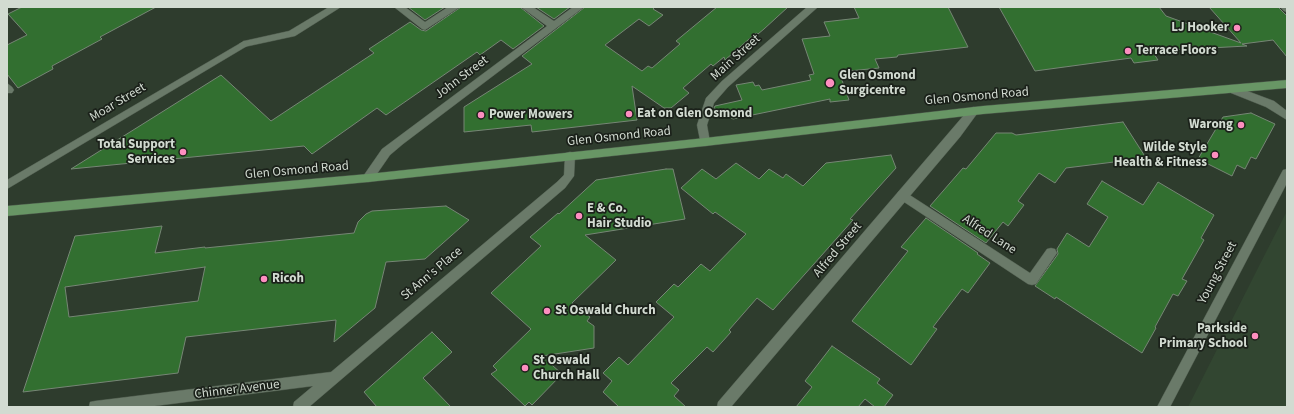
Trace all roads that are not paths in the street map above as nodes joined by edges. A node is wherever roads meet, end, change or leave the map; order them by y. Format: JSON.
{"nodes":[{"id":1,"x":336,"y":7,"type":"edge"},
{"id":2,"x":399,"y":7,"type":"edge"},
{"id":3,"x":455,"y":7,"type":"edge"},
{"id":4,"x":526,"y":7,"type":"edge"},
{"id":5,"x":579,"y":7,"type":"edge"},
{"id":6,"x":813,"y":7,"type":"edge"},
{"id":7,"x":554,"y":26,"type":"junction"},
{"id":8,"x":1287,"y":84,"type":"edge"},
{"id":9,"x":1234,"y":90,"type":"junction"},
{"id":10,"x":974,"y":111,"type":"junction"},
{"id":11,"x":1287,"y":116,"type":"edge"},
{"id":12,"x":705,"y":142,"type":"junction"},
{"id":13,"x":570,"y":156,"type":"junction"},
{"id":14,"x":1287,"y":173,"type":"edge"},
{"id":15,"x":368,"y":178,"type":"junction"},
{"id":16,"x":7,"y":186,"type":"edge"},
{"id":17,"x":902,"y":195,"type":"junction"},
{"id":18,"x":7,"y":211,"type":"edge"},
{"id":19,"x":1051,"y":253,"type":"dead end"},
{"id":20,"x":333,"y":378,"type":"junction"},
{"id":21,"x":95,"y":407,"type":"edge"},
{"id":22,"x":299,"y":407,"type":"edge"},
{"id":23,"x":723,"y":407,"type":"edge"},
{"id":24,"x":1163,"y":407,"type":"edge"}],
"edges":[{"from":1,"to":16,"type":"street","name":"Moar Street"},
{"from":2,"to":3,"type":"street"},
{"from":4,"to":7,"type":"street"},
{"from":5,"to":7,"type":"street","name":"John Street"},
{"from":6,"to":12,"type":"street","name":"Main Street"},
{"from":7,"to":15,"type":"street","name":"John Street"},
{"from":8,"to":9,"type":"highway","name":"Glen Osmond Road"},
{"from":9,"to":10,"type":"highway","name":"Glen Osmond Road"},
{"from":9,"to":11,"type":"street","name":"Glen Osmond Road"},
{"from":10,"to":12,"type":"highway","name":"Glen Osmond Road"},
{"from":10,"to":17,"type":"street","name":"Alfred Street"},
{"from":12,"to":13,"type":"highway","name":"Glen Osmond Road"},
{"from":13,"to":15,"type":"highway","name":"Glen Osmond Road"},
{"from":13,"to":20,"type":"street","name":"St Ann's Place"},
{"from":14,"to":24,"type":"street","name":"Young Street"},
{"from":15,"to":18,"type":"highway","name":"Glen Osmond Road"},
{"from":17,"to":19,"type":"street","name":"Alfred Lane"},
{"from":17,"to":23,"type":"street","name":"Alfred Street"},
{"from":20,"to":21,"type":"street","name":"Chinner Avenue"},
{"from":20,"to":22,"type":"street","name":"St Ann's Place"}]}
